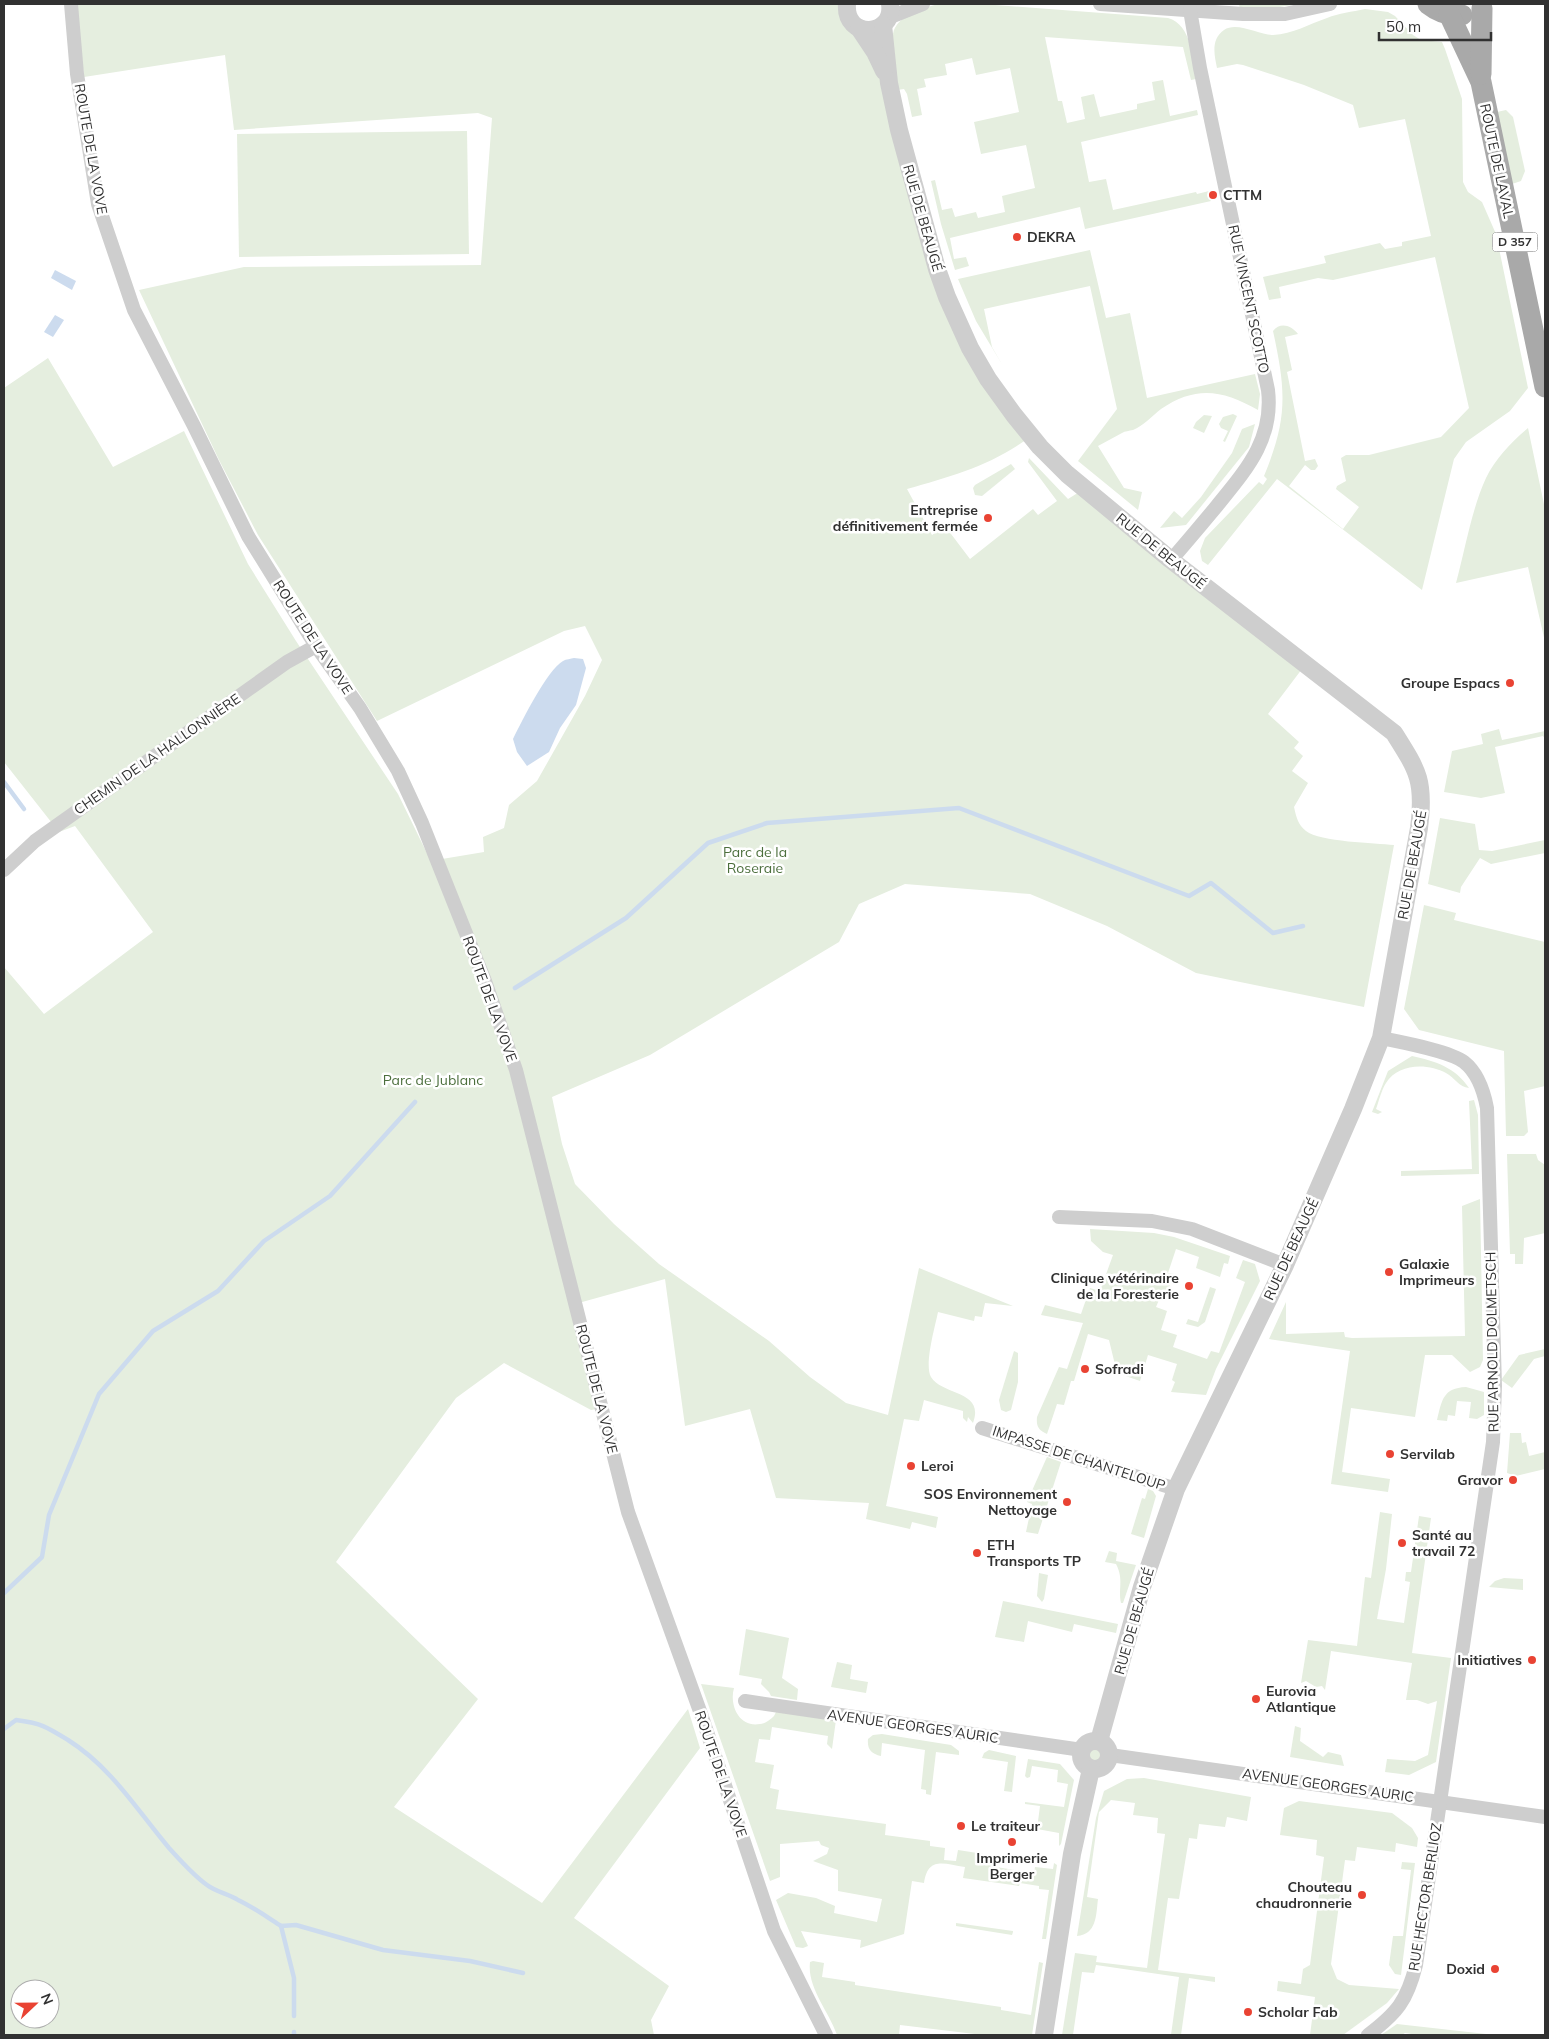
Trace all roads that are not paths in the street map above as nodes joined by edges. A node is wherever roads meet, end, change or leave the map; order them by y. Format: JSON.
{"nodes":[{"id":1,"x":70,"y":4,"type":"edge"},
{"id":2,"x":847,"y":4,"type":"edge"},
{"id":3,"x":923,"y":4,"type":"edge"},
{"id":4,"x":1100,"y":4,"type":"edge"},
{"id":5,"x":1330,"y":4,"type":"edge"},
{"id":6,"x":1428,"y":4,"type":"edge"},
{"id":7,"x":1485,"y":6,"type":"edge"},
{"id":8,"x":1190,"y":10,"type":"junction"},
{"id":9,"x":1449,"y":14,"type":"junction"},
{"id":10,"x":887,"y":16,"type":"edge"},
{"id":11,"x":859,"y":28,"type":"junction"},
{"id":12,"x":1481,"y":82,"type":"junction"},
{"id":13,"x":889,"y":83,"type":"junction"},
{"id":14,"x":1545,"y":387,"type":"edge"},
{"id":15,"x":1171,"y":560,"type":"junction"},
{"id":16,"x":316,"y":646,"type":"junction"},
{"id":17,"x":4,"y":870,"type":"edge"},
{"id":18,"x":1381,"y":1038,"type":"junction"},
{"id":19,"x":1059,"y":1217,"type":"dead end"},
{"id":20,"x":1285,"y":1265,"type":"junction"},
{"id":21,"x":982,"y":1428,"type":"dead end"},
{"id":22,"x":1176,"y":1489,"type":"junction"},
{"id":23,"x":745,"y":1701,"type":"dead end"},
{"id":24,"x":1099,"y":1741,"type":"junction"},
{"id":25,"x":1082,"y":1750,"type":"junction"},
{"id":26,"x":1110,"y":1755,"type":"junction"},
{"id":27,"x":1092,"y":1769,"type":"junction"},
{"id":28,"x":1440,"y":1801,"type":"junction"},
{"id":29,"x":1545,"y":1817,"type":"edge"},
{"id":30,"x":826,"y":2035,"type":"edge"},
{"id":31,"x":1044,"y":2035,"type":"edge"},
{"id":32,"x":1368,"y":2035,"type":"edge"}],
"edges":[{"from":1,"to":16,"type":"street","name":"ROUTE DE LA VOVE"},
{"from":2,"to":11,"type":"street","name":"RUE DE BEAUGÉ"},
{"from":3,"to":10,"type":"street"},
{"from":4,"to":8,"type":"street"},
{"from":5,"to":8,"type":"street"},
{"from":6,"to":9,"type":"main road"},
{"from":7,"to":9,"type":"main road"},
{"from":7,"to":12,"type":"main road","name":"ROUTE DE LAVAL","number":"D 357"},
{"from":8,"to":15,"type":"street","name":"RUE VINCENT SCOTTO"},
{"from":9,"to":12,"type":"main road","name":"ROUTE DE LAVAL","number":"D 357"},
{"from":10,"to":11,"type":"street"},
{"from":10,"to":13,"type":"street","name":"RUE DE BEAUGÉ"},
{"from":11,"to":13,"type":"street","name":"RUE DE BEAUGÉ"},
{"from":12,"to":14,"type":"main road","name":"ROUTE DE LAVAL","number":"D 357"},
{"from":13,"to":15,"type":"street","name":"RUE DE BEAUGÉ"},
{"from":15,"to":18,"type":"street","name":"RUE DE BEAUGÉ"},
{"from":16,"to":17,"type":"street","name":"CHEMIN DE LA HALLONNIÈRE"},
{"from":16,"to":30,"type":"street","name":"ROUTE DE LA VOVE"},
{"from":18,"to":20,"type":"street","name":"RUE DE BEAUGÉ"},
{"from":18,"to":28,"type":"street","name":"RUE ARNOLD DOLMETSCH"},
{"from":19,"to":20,"type":"street"},
{"from":20,"to":22,"type":"street","name":"RUE DE BEAUGÉ"},
{"from":21,"to":22,"type":"street","name":"IMPASSE DE CHANTELOUP"},
{"from":22,"to":24,"type":"street","name":"RUE DE BEAUGÉ"},
{"from":23,"to":25,"type":"street","name":"AVENUE GEORGES AURIC"},
{"from":24,"to":25,"type":"street"},
{"from":24,"to":26,"type":"street"},
{"from":25,"to":27,"type":"street"},
{"from":26,"to":27,"type":"street"},
{"from":26,"to":28,"type":"street","name":"AVENUE GEORGES AURIC"},
{"from":27,"to":31,"type":"street"},
{"from":28,"to":29,"type":"street","name":"AVENUE GEORGES AURIC"},
{"from":28,"to":32,"type":"street","name":"RUE HECTOR BERLIOZ"}]}
